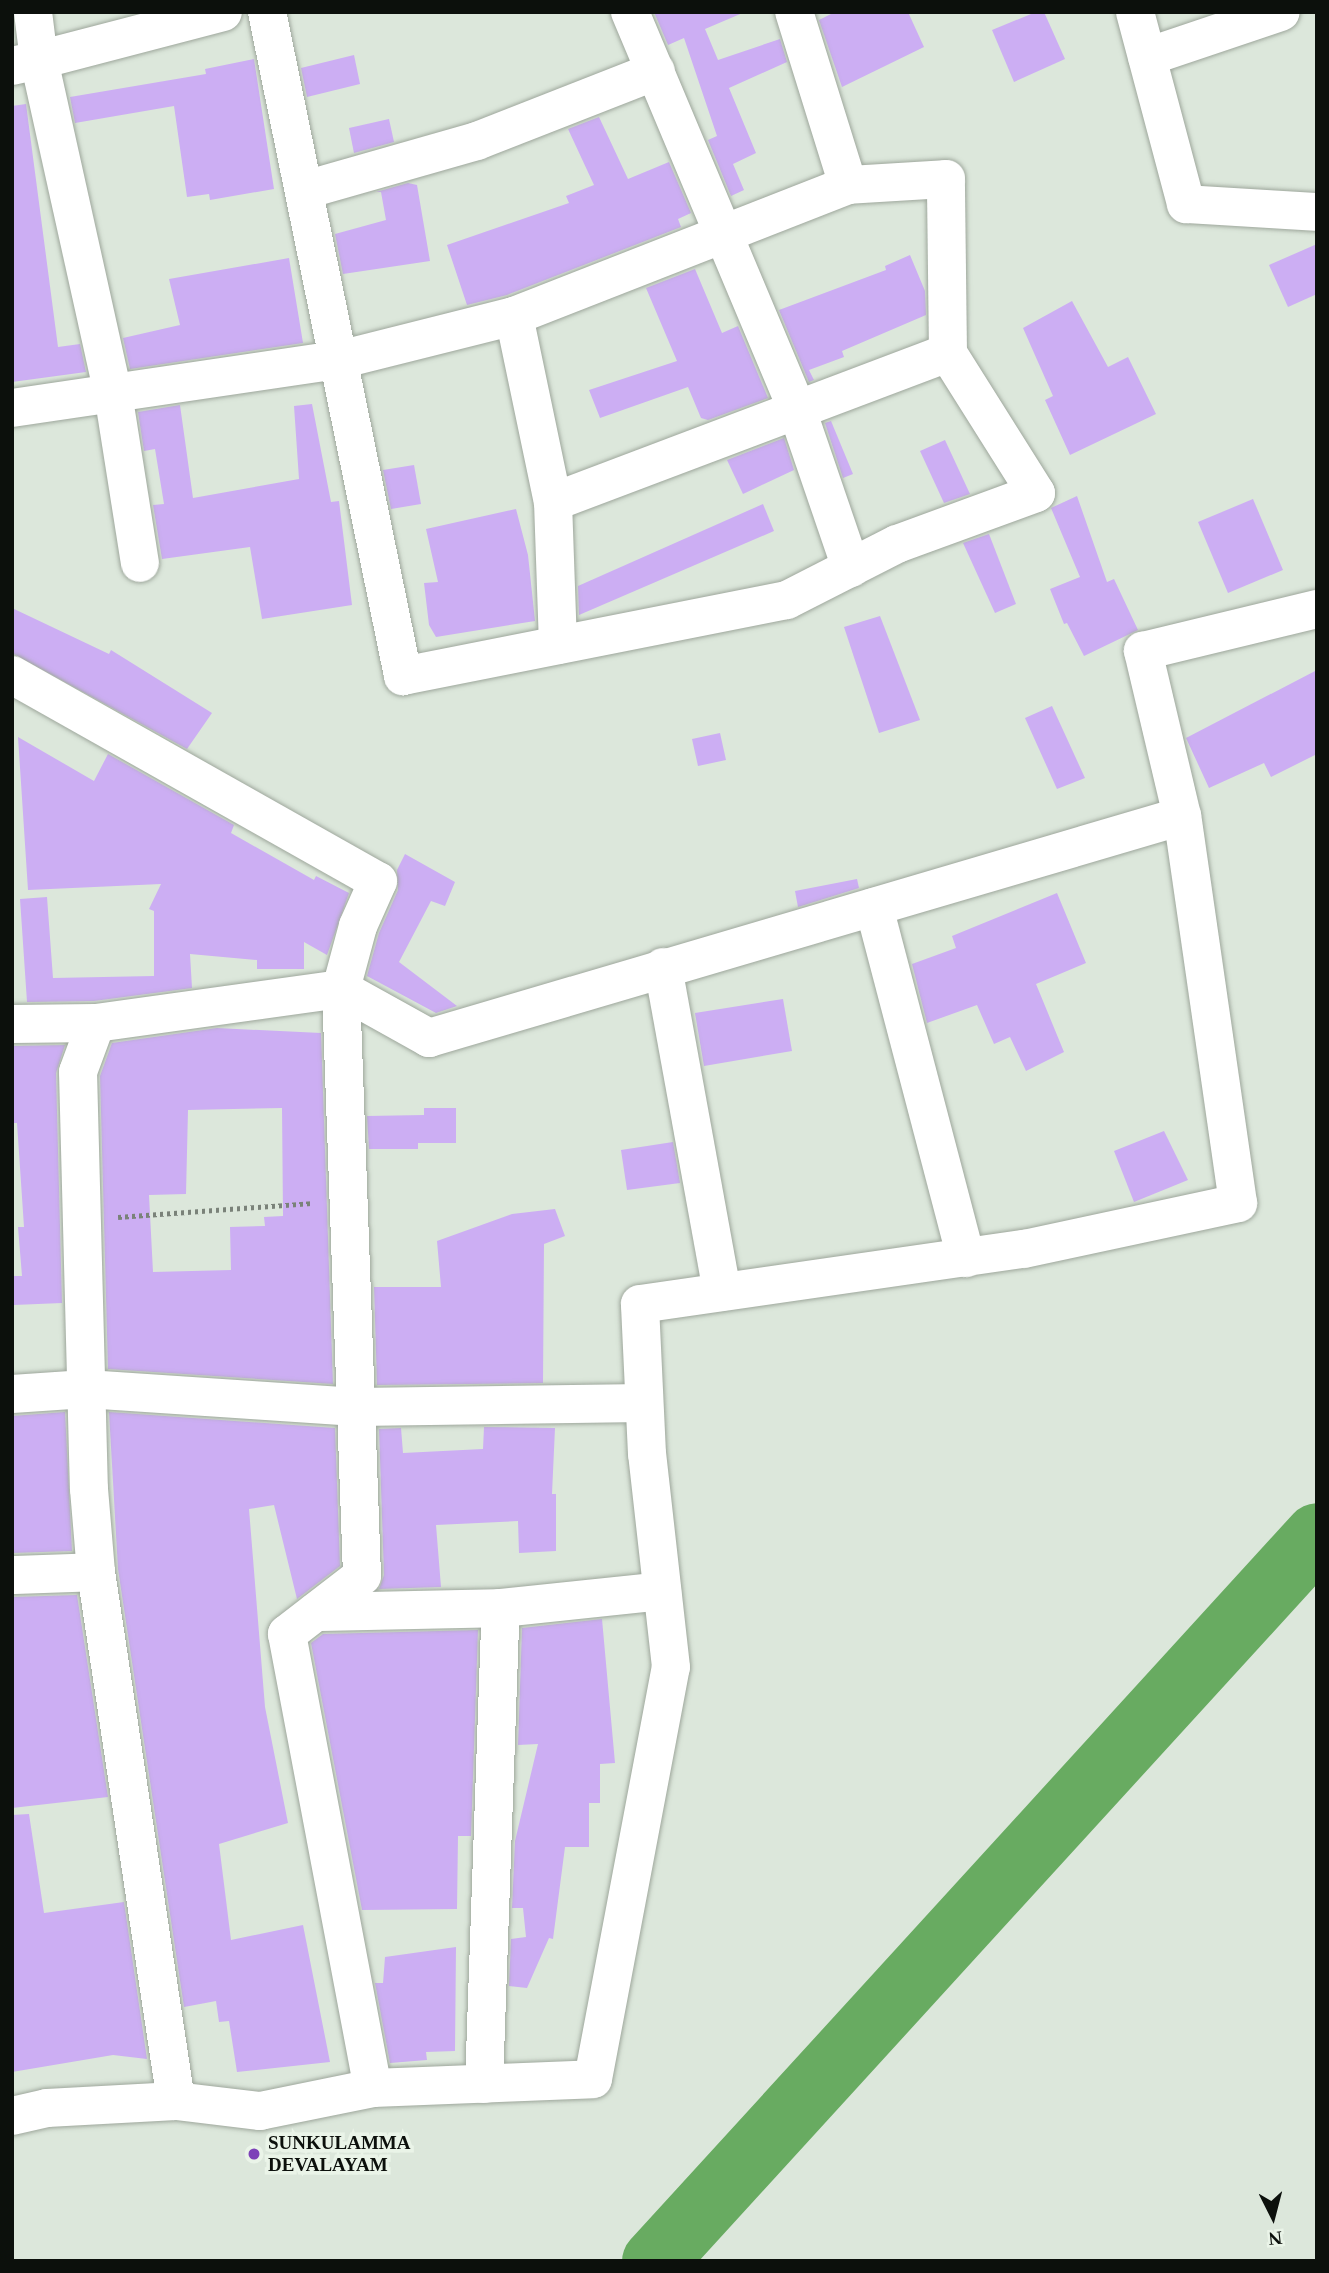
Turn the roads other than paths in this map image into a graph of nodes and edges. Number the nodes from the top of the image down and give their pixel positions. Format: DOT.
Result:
graph roads {
  1 [pos="33,12"];
  2 [pos="223,12"];
  3 [pos="267,12"];
  4 [pos="630,12"];
  5 [pos="794,12"];
  6 [pos="1135,12"];
  7 [pos="1281,12"];
  8 [pos="1147,57"];
  9 [pos="26,63"];
  10 [pos="656,71"];
  11 [pos="848,185"];
  12 [pos="305,190"];
  13 [pos="1317,212"];
  14 [pos="723,234"];
  15 [pos="514,316"];
  16 [pos="948,352"];
  17 [pos="340,360"];
  18 [pos="113,393"];
  19 [pos="12,408"];
  20 [pos="797,410"];
  21 [pos="554,502"];
  22 [pos="140,563"];
  23 [pos="851,568"];
  24 [pos="1317,609"];
  25 [pos="558,645"];
  26 [pos="12,675"];
  27 [pos="1182,816"];
  28 [pos="874,907"];
  29 [pos="663,967"];
  30 [pos="341,989"];
  31 [pos="96,1023"];
  32 [pos="12,1024"];
  33 [pos="966,1258"];
  34 [pos="722,1292"];
  35 [pos="86,1389"];
  36 [pos="12,1394"];
  37 [pos="644,1403"];
  38 [pos="356,1407"];
  39 [pos="96,1572"];
  40 [pos="12,1575"];
  41 [pos="662,1591"];
  42 [pos="501,1608"];
  43 [pos="316,1612"];
  44 [pos="484,2084"];
  45 [pos="373,2088"];
  46 [pos="176,2101"];
  47 [pos="12,2116"];
  1 -- 9 [label="street"];
  2 -- 9 [label="street"];
  3 -- 12 [label="street"];
  4 -- 10 [label="street"];
  5 -- 11 [label="street"];
  6 -- 8 [label="street"];
  7 -- 8 [label="street"];
  8 -- 13 [label="street"];
  9 -- 18 [label="street"];
  10 -- 12 [label="street"];
  10 -- 14 [label="street"];
  11 -- 14 [label="street"];
  11 -- 16 [label="street"];
  12 -- 17 [label="street"];
  14 -- 15 [label="street"];
  14 -- 20 [label="street"];
  15 -- 17 [label="street"];
  15 -- 21 [label="street"];
  16 -- 20 [label="street"];
  16 -- 23 [label="street"];
  17 -- 18 [label="street"];
  17 -- 25 [label="street"];
  18 -- 19 [label="street"];
  18 -- 22 [label="street"];
  20 -- 21 [label="street"];
  20 -- 23 [label="street"];
  21 -- 25 [label="street"];
  23 -- 25 [label="street"];
  24 -- 27 [label="street"];
  26 -- 30 [label="street"];
  27 -- 28 [label="street"];
  27 -- 33 [label="street"];
  28 -- 29 [label="street"];
  28 -- 33 [label="street"];
  29 -- 30 [label="street"];
  29 -- 34 [label="street"];
  30 -- 31 [label="street"];
  30 -- 38 [label="street"];
  31 -- 32 [label="street"];
  31 -- 35 [label="street"];
  33 -- 34 [label="street"];
  34 -- 37 [label="street"];
  35 -- 36 [label="street"];
  35 -- 38 [label="street"];
  35 -- 39 [label="street"];
  37 -- 38 [label="street"];
  37 -- 41 [label="street"];
  38 -- 43 [label="street"];
  39 -- 40 [label="street"];
  39 -- 46 [label="street"];
  41 -- 42 [label="street"];
  41 -- 44 [label="street"];
  42 -- 43 [label="street"];
  42 -- 44 [label="street"];
  43 -- 45 [label="street"];
  44 -- 45 [label="street"];
  45 -- 46 [label="street"];
  46 -- 47 [label="street"];
}
